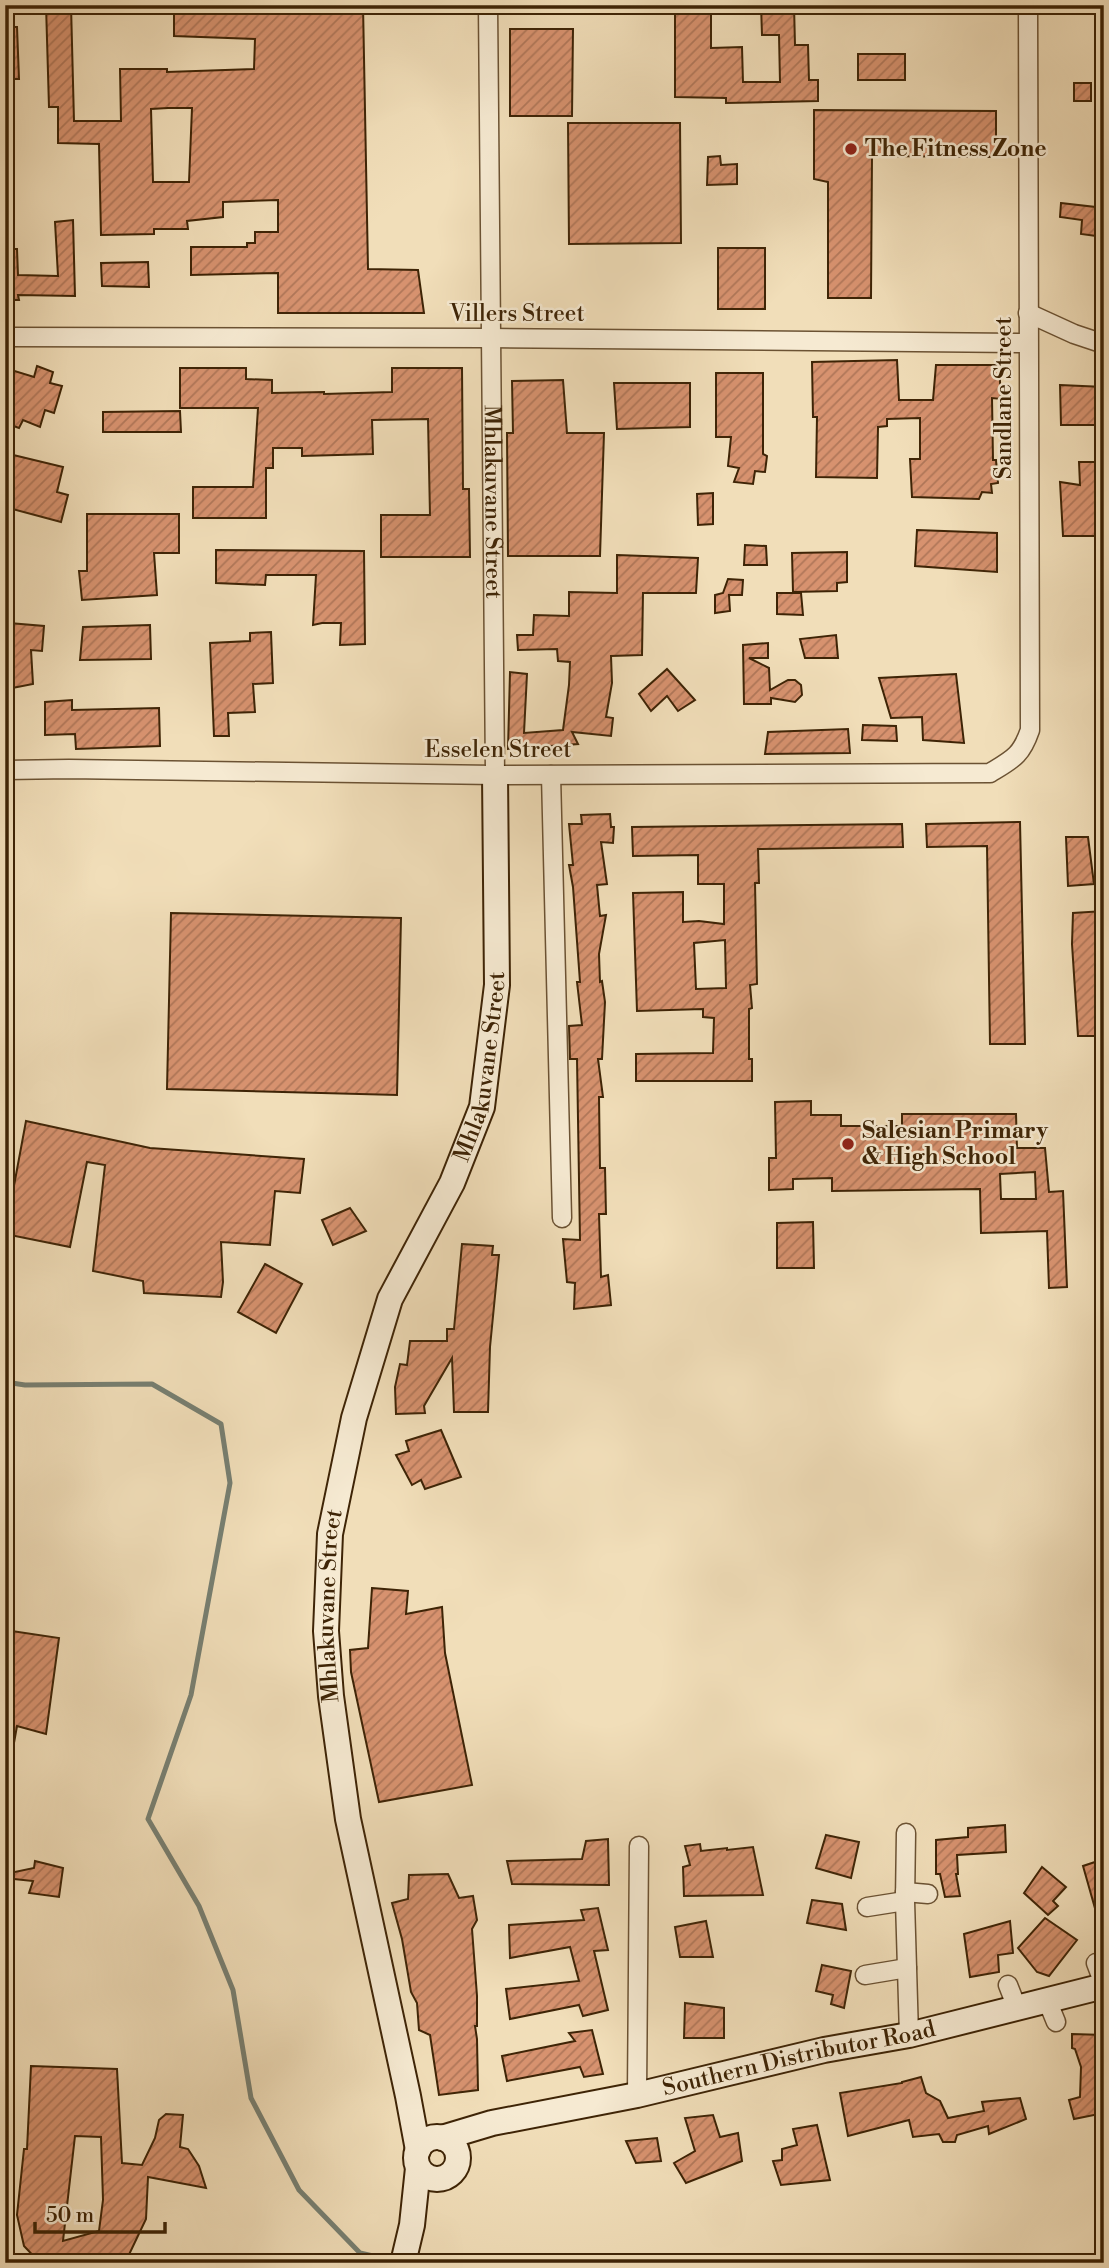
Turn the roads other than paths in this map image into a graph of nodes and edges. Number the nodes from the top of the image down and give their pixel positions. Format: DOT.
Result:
graph roads {
  1 [pos="488,5"];
  2 [pos="1028,5"];
  3 [pos="1028,313"];
  4 [pos="5,337"];
  5 [pos="489,338"];
  6 [pos="1028,343"];
  7 [pos="1104,344"];
  8 [pos="5,770"];
  9 [pos="990,774"];
  10 [pos="495,775"];
  11 [pos="551,775"];
  12 [pos="562,1218"];
  13 [pos="906,1833"];
  14 [pos="639,1846"];
  15 [pos="928,1894"];
  16 [pos="905,1897"];
  17 [pos="866,1907"];
  18 [pos="906,1968"];
  19 [pos="865,1975"];
  20 [pos="1101,1978"];
  21 [pos="909,2035"];
  22 [pos="637,2095"];
  23 [pos="492,2123"];
  24 [pos="428,2148"];
  25 [pos="451,2169"];
  26 [pos="412,2222"];
  27 [pos="403,2263"];
  1 -- 5 [label="street, Mhlakuvane Street"];
  2 -- 3 [label="street, Sandlane Street"];
  3 -- 6 [label="street, Sandlane Street"];
  3 -- 7 [label="street"];
  4 -- 5 [label="street, Villers Street"];
  5 -- 6 [label="street, Villers Street"];
  5 -- 10 [label="street, Mhlakuvane Street"];
  6 -- 9 [label="street, Sandlane Street"];
  8 -- 10 [label="street, Esselen Street"];
  9 -- 11 [label="street, Esselen Street"];
  10 -- 11 [label="street, Esselen Street"];
  10 -- 24 [label="street, Mhlakuvane Street"];
  11 -- 12 [label="street"];
  13 -- 16 [label="street"];
  14 -- 22 [label="street"];
  15 -- 16 [label="street"];
  16 -- 17 [label="street"];
  16 -- 18 [label="street"];
  18 -- 19 [label="street"];
  18 -- 21 [label="street"];
  20 -- 21 [label="street, Southern Distributor Road"];
  21 -- 22 [label="street, Southern Distributor Road"];
  22 -- 23 [label="street, Southern Distributor Road"];
  23 -- 24 [label="street, Southern Distributor Road"];
  23 -- 25 [label="street"];
  24 -- 25 [label="street, Mhlakuvane Street"];
  24 -- 25 [label="street"];
  24 -- 26 [label="street"];
  25 -- 26 [label="street"];
  26 -- 27 [label="street"];
}
